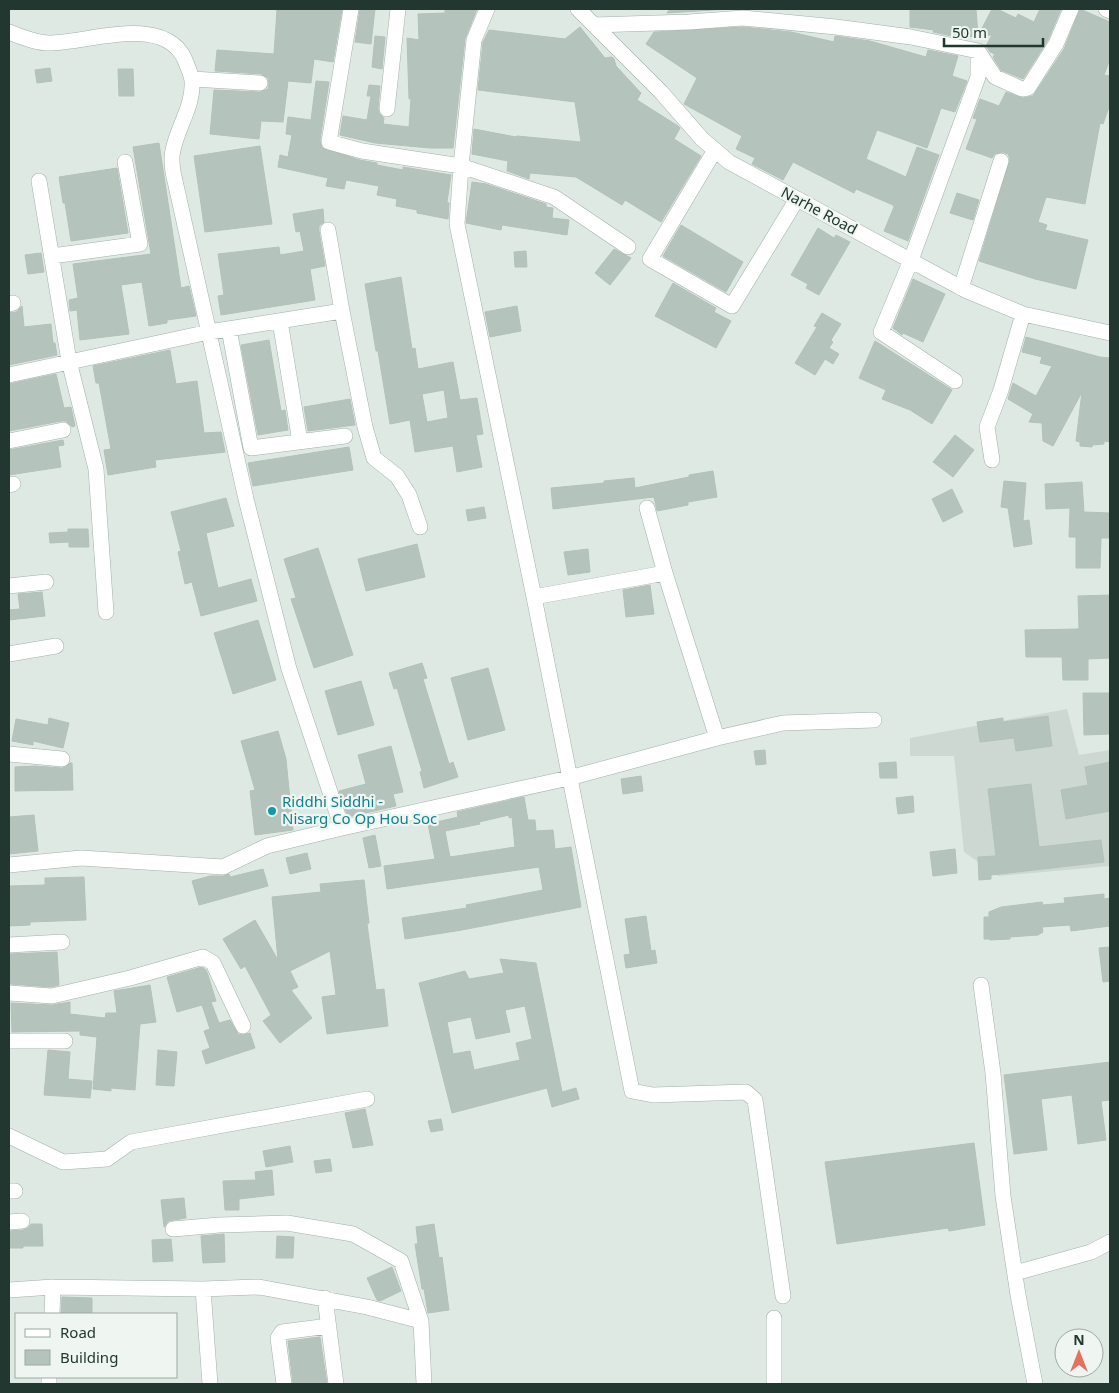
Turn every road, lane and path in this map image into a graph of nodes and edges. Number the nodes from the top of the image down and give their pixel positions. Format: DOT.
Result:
graph roads {
  1 [pos="351,9"];
  2 [pos="398,9"];
  3 [pos="487,9"];
  4 [pos="578,9"];
  5 [pos="1071,9"];
  6 [pos="1106,9"];
  7 [pos="1110,11"];
  8 [pos="742,13"];
  9 [pos="594,25"];
  10 [pos="9,32"];
  11 [pos="978,51"];
  12 [pos="192,79"];
  13 [pos="260,83"];
  14 [pos="387,110"];
  15 [pos="715,150"];
  16 [pos="1002,161"];
  17 [pos="125,162"];
  18 [pos="461,166"];
  19 [pos="39,181"];
  20 [pos="797,198"];
  21 [pos="328,230"];
  22 [pos="628,247"];
  23 [pos="52,256"];
  24 [pos="911,260"];
  25 [pos="961,288"];
  26 [pos="342,311"];
  27 [pos="1023,314"];
  28 [pos="280,321"];
  29 [pos="228,329"];
  30 [pos="209,332"];
  31 [pos="1110,332"];
  32 [pos="69,361"];
  33 [pos="9,375"];
  34 [pos="955,382"];
  35 [pos="63,430"];
  36 [pos="345,436"];
  37 [pos="9,441"];
  38 [pos="300,442"];
  39 [pos="992,460"];
  40 [pos="647,508"];
  41 [pos="420,527"];
  42 [pos="664,573"];
  43 [pos="46,582"];
  44 [pos="9,586"];
  45 [pos="534,597"];
  46 [pos="106,612"];
  47 [pos="56,646"];
  48 [pos="9,654"];
  49 [pos="874,720"];
  50 [pos="717,738"];
  51 [pos="9,754"];
  52 [pos="62,759"];
  53 [pos="569,778"];
  54 [pos="342,828"];
  55 [pos="9,865"];
  56 [pos="62,942"];
  57 [pos="9,945"];
  58 [pos="981,985"];
  59 [pos="9,993"];
  60 [pos="243,1026"];
  61 [pos="9,1041"];
  62 [pos="65,1041"];
  63 [pos="367,1100"];
  64 [pos="9,1136"];
  65 [pos="173,1229"];
  66 [pos="1110,1242"];
  67 [pos="1015,1273"];
  68 [pos="53,1287"];
  69 [pos="9,1290"];
  70 [pos="203,1290"];
  71 [pos="784,1296"];
  72 [pos="325,1298"];
  73 [pos="52,1313"];
  74 [pos="774,1318"];
  75 [pos="420,1321"];
  76 [pos="329,1326"];
  77 [pos="210,1384"];
  78 [pos="284,1384"];
  79 [pos="336,1384"];
  80 [pos="424,1384"];
  81 [pos="774,1384"];
  82 [pos="1035,1384"];
  1 -- 18 [label="street"];
  2 -- 14 [label="street"];
  3 -- 18 [label="street"];
  4 -- 9 [label="street, Narhe Road"];
  5 -- 11 [label="street"];
  6 -- 7 [label="street"];
  8 -- 9 [label="street"];
  8 -- 11 [label="street"];
  9 -- 15 [label="street, Narhe Road"];
  10 -- 12 [label="street"];
  11 -- 24 [label="street"];
  12 -- 13 [label="street"];
  12 -- 30 [label="street"];
  15 -- 20 [label="street, Narhe Road"];
  15 -- 20 [label="street"];
  16 -- 25 [label="street"];
  17 -- 23 [label="street"];
  18 -- 22 [label="street"];
  18 -- 45 [label="street"];
  19 -- 23 [label="street"];
  20 -- 24 [label="street, Narhe Road"];
  21 -- 26 [label="street"];
  23 -- 32 [label="street"];
  24 -- 25 [label="street, Narhe Road"];
  24 -- 34 [label="street"];
  25 -- 27 [label="street, Narhe Road"];
  26 -- 28 [label="street"];
  26 -- 41 [label="street"];
  27 -- 31 [label="street, Narhe Road"];
  27 -- 39 [label="street"];
  28 -- 29 [label="street"];
  28 -- 38 [label="street"];
  29 -- 30 [label="street"];
  29 -- 38 [label="street"];
  30 -- 32 [label="street"];
  30 -- 54 [label="street"];
  32 -- 33 [label="street"];
  32 -- 46 [label="street"];
  35 -- 37 [label="street"];
  36 -- 38 [label="street"];
  40 -- 42 [label="street"];
  42 -- 45 [label="street"];
  42 -- 50 [label="street"];
  43 -- 44 [label="street"];
  45 -- 53 [label="street"];
  47 -- 48 [label="street"];
  49 -- 50 [label="street"];
  50 -- 53 [label="street"];
  51 -- 52 [label="street"];
  53 -- 54 [label="street"];
  53 -- 71 [label="street"];
  54 -- 55 [label="street"];
  56 -- 57 [label="street"];
  58 -- 67 [label="street"];
  59 -- 60 [label="street"];
  61 -- 62 [label="street"];
  63 -- 64 [label="street"];
  65 -- 75 [label="street"];
  66 -- 67 [label="street"];
  67 -- 82 [label="street"];
  68 -- 69 [label="street"];
  68 -- 70 [label="street"];
  68 -- 73 [label="street"];
  70 -- 72 [label="street"];
  70 -- 77 [label="street"];
  72 -- 75 [label="street"];
  72 -- 76 [label="street"];
  74 -- 81 [label="street"];
  75 -- 80 [label="street"];
  76 -- 78 [label="street"];
  76 -- 79 [label="street"];
}
